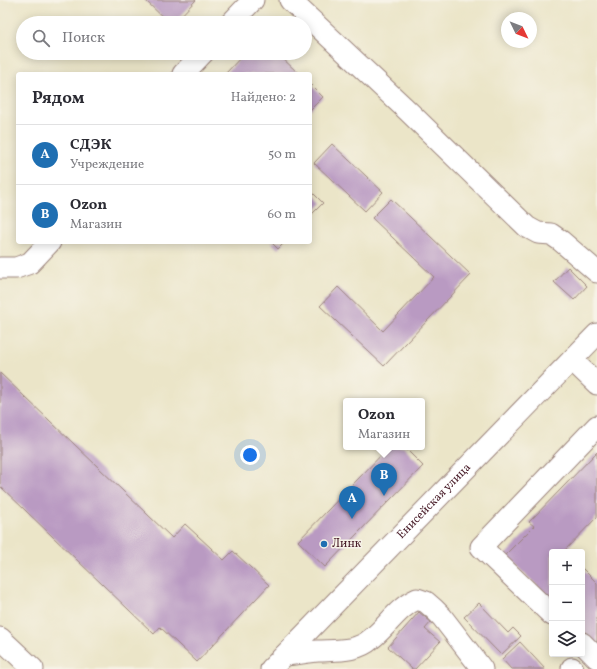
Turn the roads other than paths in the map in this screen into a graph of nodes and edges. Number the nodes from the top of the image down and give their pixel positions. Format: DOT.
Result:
graph roads {
  1 [pos="252,0"];
  2 [pos="290,0"];
  3 [pos="237,16"];
  4 [pos="307,16"];
  5 [pos="312,21"];
  6 [pos="196,60"];
  7 [pos="185,72"];
  8 [pos="48,244"];
  9 [pos="0,268"];
  10 [pos="597,272"];
  11 [pos="596,336"];
  12 [pos="572,360"];
  13 [pos="597,384"];
  14 [pos="597,426"];
  15 [pos="549,612"];
  16 [pos="0,638"];
  17 [pos="585,646"];
  18 [pos="597,658"];
  19 [pos="278,662"];
  20 [pos="33,669"];
  21 [pos="482,669"];
  1 -- 3 [label="street"];
  2 -- 4 [label="street"];
  5 -- 10 [label="street"];
  6 -- 7 [label="street"];
  8 -- 9 [label="street"];
  11 -- 12 [label="street, Енисейская улица"];
  12 -- 13 [label="street"];
  12 -- 19 [label="street, Енисейская улица"];
  14 -- 15 [label="street"];
  16 -- 20 [label="street"];
  17 -- 18 [label="street"];
  19 -- 21 [label="street"];
}
